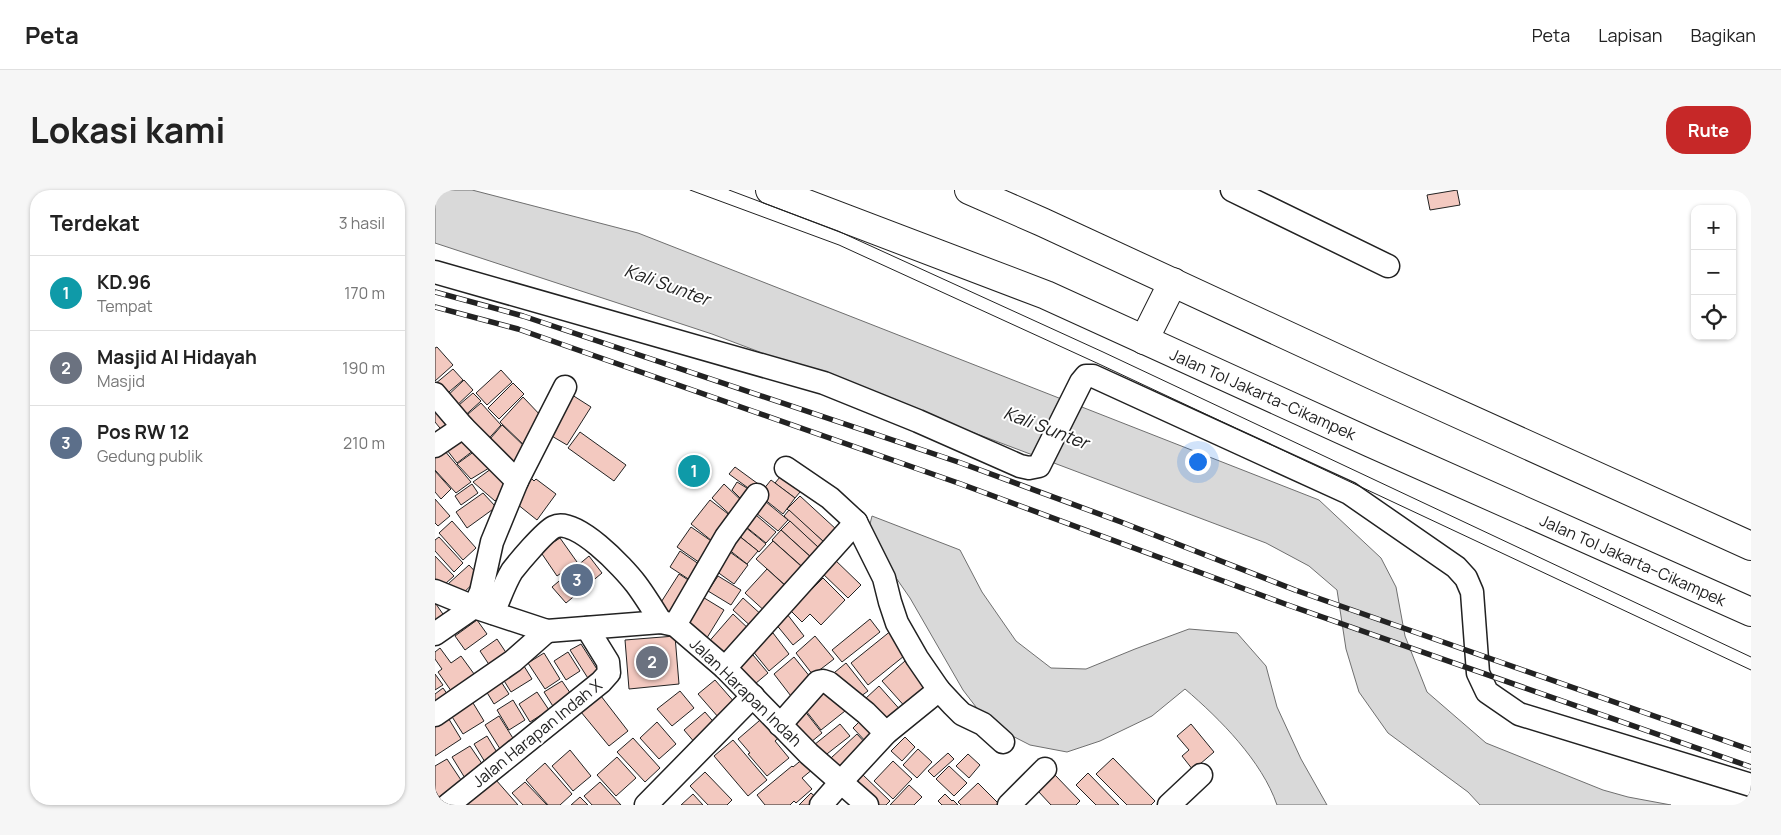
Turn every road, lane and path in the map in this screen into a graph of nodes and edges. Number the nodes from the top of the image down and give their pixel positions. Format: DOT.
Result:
graph roads {
  1 [pos="770,190"];
  2 [pos="969,190"];
  3 [pos="1232,190"];
  4 [pos="1388,266"];
  5 [pos="435,272"];
  6 [pos="1173,282"];
  7 [pos="1144,340"];
  8 [pos="565,387"];
  9 [pos="435,394"];
  10 [pos="463,427"];
  11 [pos="435,446"];
  12 [pos="786,468"];
  13 [pos="517,481"];
  14 [pos="757,495"];
  15 [pos="856,522"];
  16 [pos="1751,546"];
  17 [pos="435,591"];
  18 [pos="483,604"];
  19 [pos="1751,612"];
  20 [pos="668,624"];
  21 [pos="587,628"];
  22 [pos="547,631"];
  23 [pos="435,634"];
  24 [pos="725,668"];
  25 [pos="939,690"];
  26 [pos="753,696"];
  27 [pos="435,716"];
  28 [pos="780,725"];
  29 [pos="886,733"];
  30 [pos="1003,742"];
  31 [pos="1045,769"];
  32 [pos="1201,775"];
  33 [pos="842,782"];
  34 [pos="1751,785"];
  35 [pos="448,805"];
  36 [pos="646,805"];
  37 [pos="821,805"];
  38 [pos="867,805"];
  39 [pos="1009,805"];
  40 [pos="1169,805"];
  1 -- 7 [label="highway, Jalan Tol Jakarta–Cikampek"];
  2 -- 6 [label="highway"];
  3 -- 4 [label="street"];
  5 -- 34 [label="street"];
  6 -- 7 [label="highway"];
  6 -- 16 [label="highway"];
  7 -- 19 [label="highway, Jalan Tol Jakarta–Cikampek"];
  8 -- 13 [label="street"];
  9 -- 10 [label="street"];
  10 -- 11 [label="street"];
  10 -- 13 [label="street"];
  12 -- 15 [label="street"];
  13 -- 18 [label="street"];
  14 -- 20 [label="street"];
  15 -- 24 [label="street"];
  15 -- 25 [label="street"];
  17 -- 18 [label="street"];
  18 -- 20 [label="street, Jalan Harapan Indah"];
  18 -- 22 [label="street"];
  18 -- 23 [label="street"];
  20 -- 21 [label="street"];
  20 -- 24 [label="street, Jalan Harapan Indah"];
  21 -- 22 [label="street"];
  21 -- 35 [label="street, Jalan Harapan Indah X"];
  22 -- 27 [label="street"];
  24 -- 26 [label="street, Jalan Harapan Indah"];
  25 -- 29 [label="street"];
  25 -- 30 [label="street"];
  26 -- 28 [label="street, Jalan Harapan Indah"];
  26 -- 36 [label="street"];
  28 -- 29 [label="street"];
  28 -- 33 [label="street, Jalan Harapan Indah"];
  29 -- 33 [label="street"];
  31 -- 39 [label="street"];
  32 -- 40 [label="street"];
  33 -- 37 [label="street"];
  33 -- 38 [label="street, Jalan Harapan Indah"];
}
